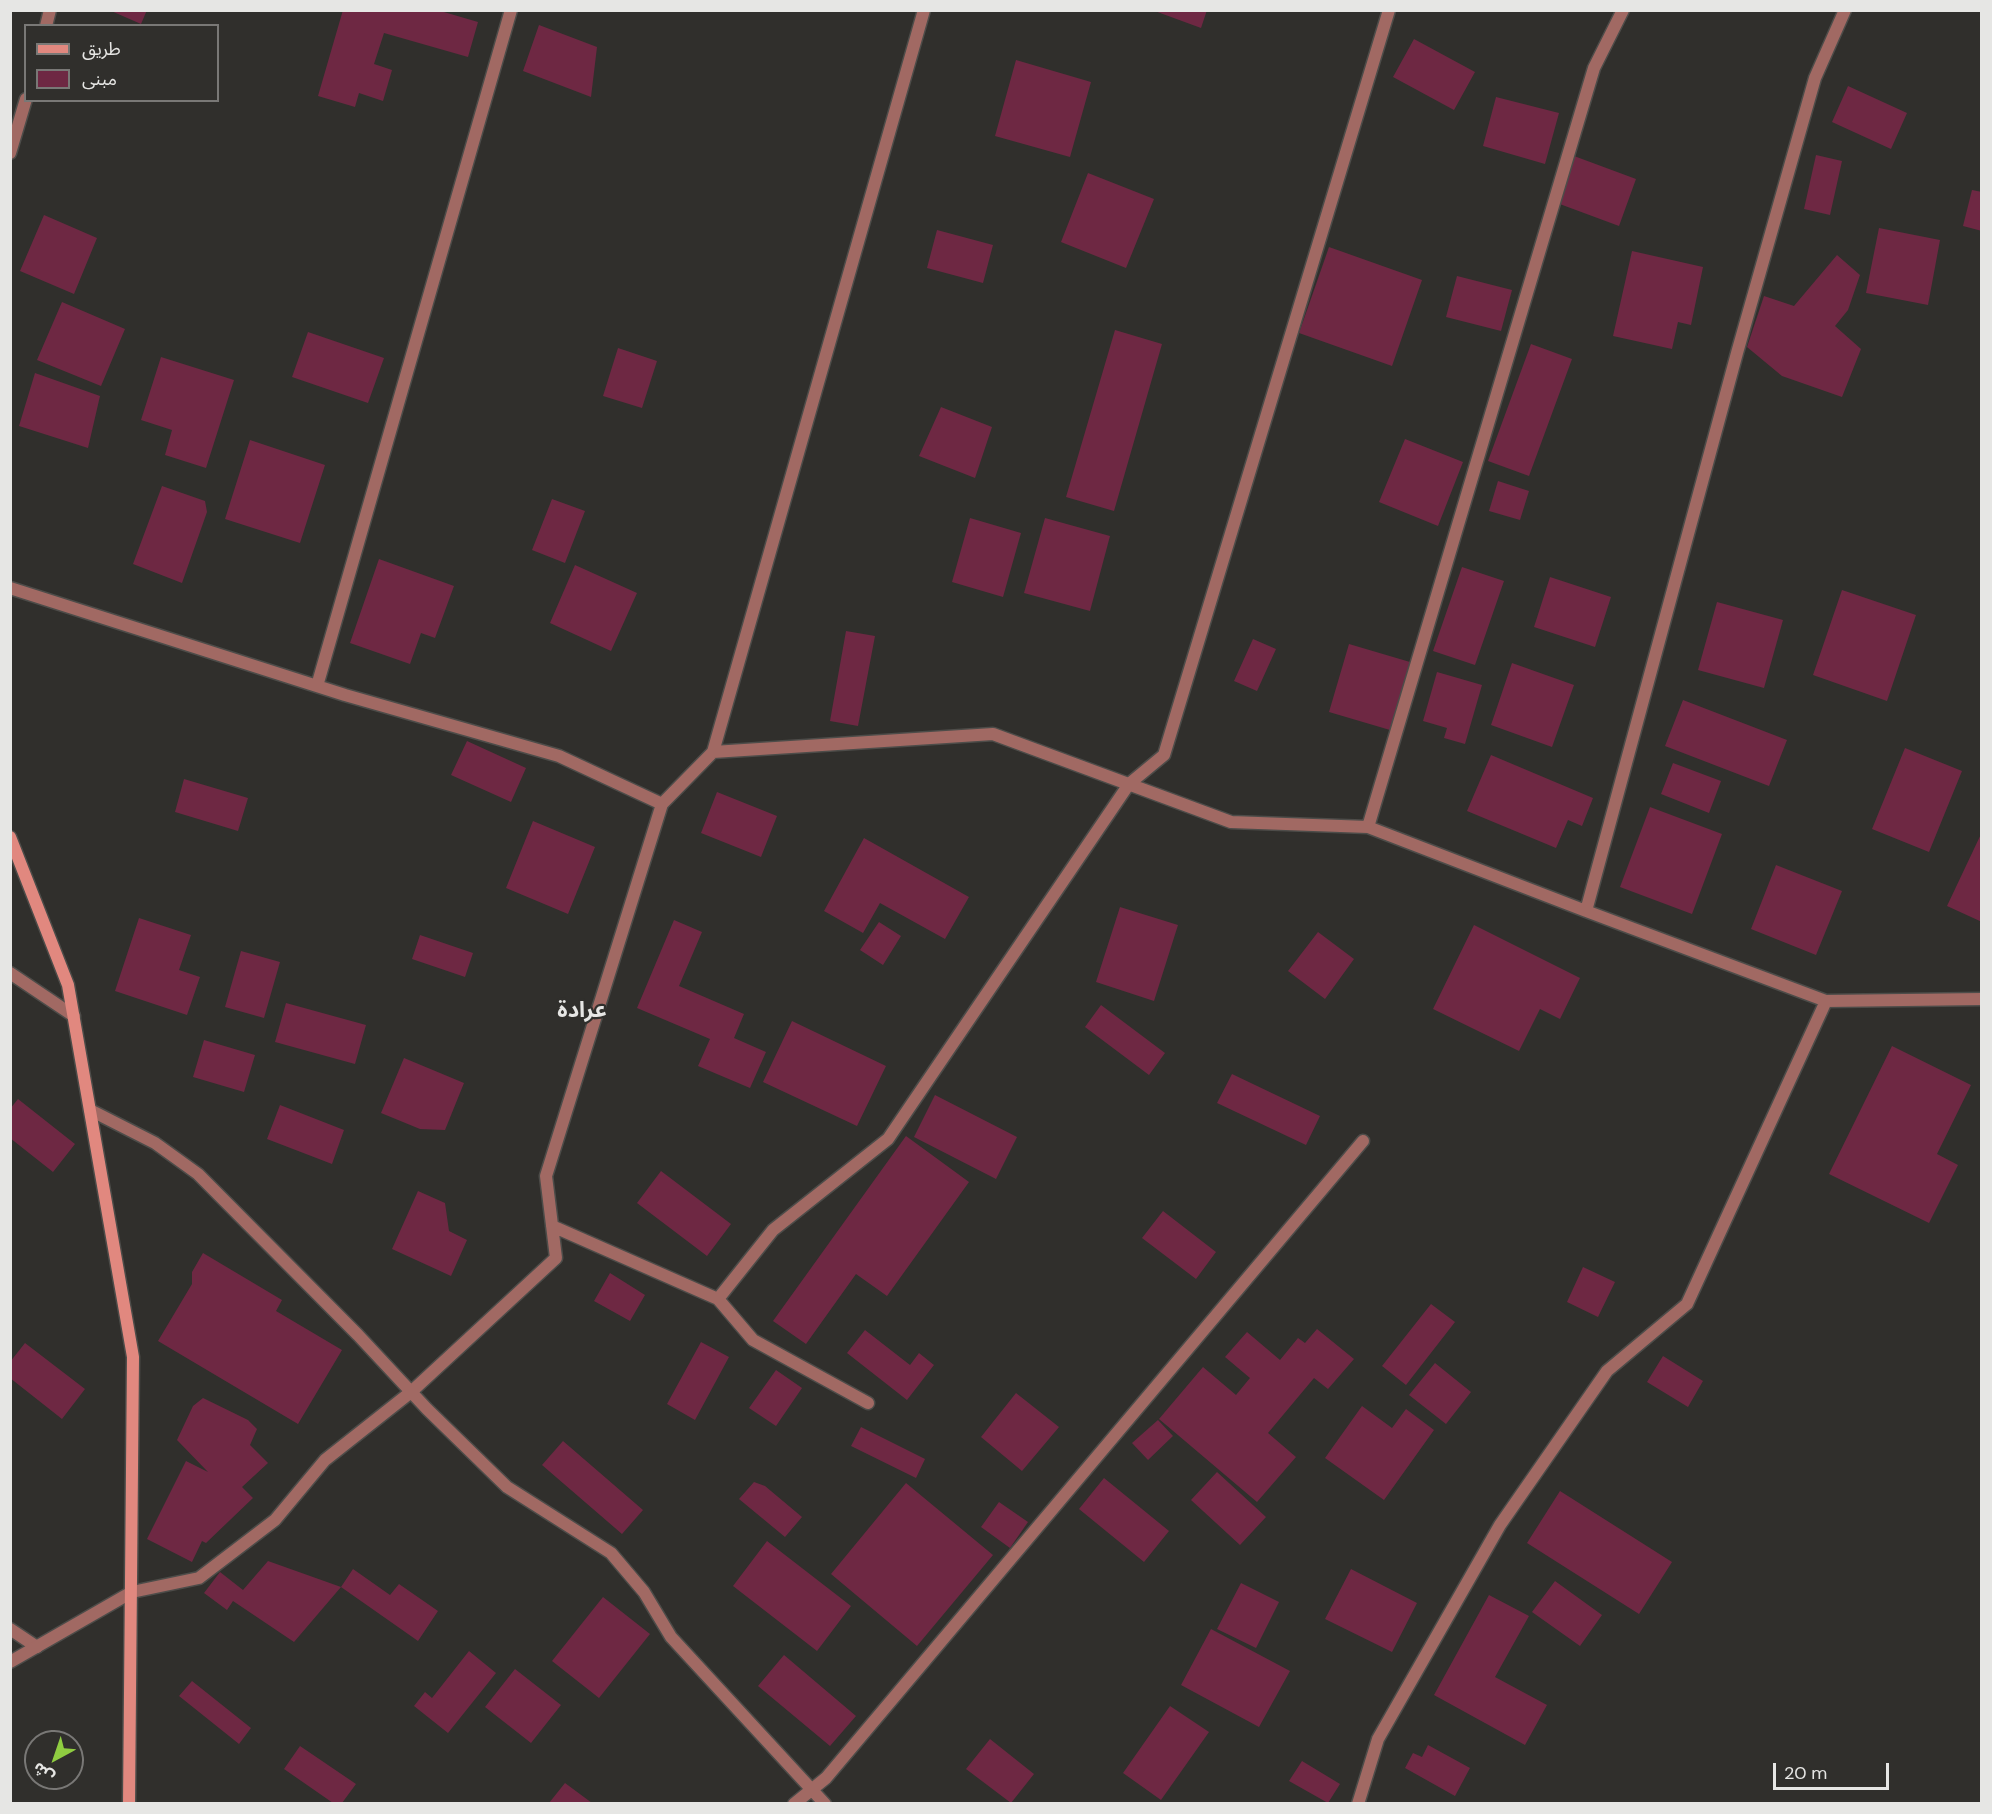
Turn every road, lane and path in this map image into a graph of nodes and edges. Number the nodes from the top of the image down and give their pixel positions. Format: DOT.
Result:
graph roads {
  1 [pos="511,10"];
  2 [pos="924,10"];
  3 [pos="1389,10"];
  4 [pos="1623,10"];
  5 [pos="1845,10"];
  6 [pos="25,102"];
  7 [pos="10,153"];
  8 [pos="10,588"];
  9 [pos="317,686"];
  10 [pos="713,752"];
  11 [pos="1129,784"];
  12 [pos="662,804"];
  13 [pos="1368,827"];
  14 [pos="10,837"];
  15 [pos="1586,911"];
  16 [pos="10,973"];
  17 [pos="1982,999"];
  18 [pos="1826,1001"];
  19 [pos="74,1016"];
  20 [pos="90,1110"];
  21 [pos="1363,1141"];
  22 [pos="552,1226"];
  23 [pos="718,1299"];
  24 [pos="411,1392"];
  25 [pos="868,1403"];
  26 [pos="132,1592"];
  27 [pos="10,1629"];
  28 [pos="37,1647"];
  29 [pos="10,1662"];
  30 [pos="810,1789"];
  31 [pos="129,1803"];
  32 [pos="794,1803"];
  33 [pos="825,1803"];
  34 [pos="1358,1803"];
  1 -- 9 [label="street"];
  2 -- 10 [label="street"];
  3 -- 11 [label="street"];
  4 -- 13 [label="street"];
  5 -- 15 [label="street"];
  6 -- 7 [label="street"];
  8 -- 9 [label="street"];
  9 -- 12 [label="street"];
  10 -- 11 [label="street"];
  10 -- 12 [label="street"];
  11 -- 13 [label="street"];
  11 -- 23 [label="street"];
  12 -- 22 [label="street"];
  13 -- 15 [label="street"];
  14 -- 19 [label="street"];
  15 -- 18 [label="street"];
  16 -- 19 [label="street"];
  17 -- 18 [label="street"];
  18 -- 34 [label="street"];
  19 -- 20 [label="street"];
  20 -- 24 [label="street"];
  20 -- 26 [label="street"];
  21 -- 30 [label="street"];
  22 -- 23 [label="street"];
  22 -- 24 [label="street"];
  23 -- 25 [label="street"];
  24 -- 26 [label="street"];
  24 -- 30 [label="street"];
  26 -- 28 [label="street"];
  26 -- 31 [label="street"];
  27 -- 28 [label="street"];
  28 -- 29 [label="street"];
  30 -- 32 [label="street"];
  30 -- 33 [label="street"];
}
